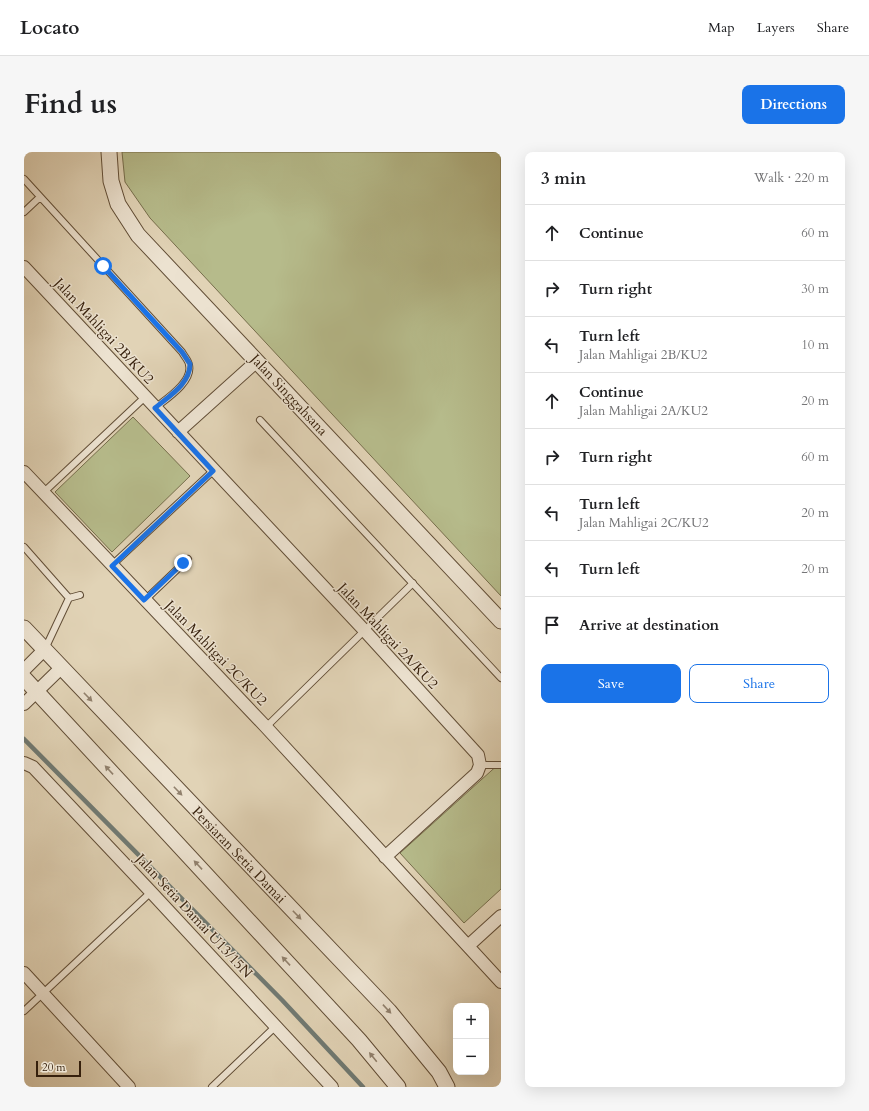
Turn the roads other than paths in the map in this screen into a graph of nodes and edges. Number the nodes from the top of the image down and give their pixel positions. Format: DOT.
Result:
graph roads {
  1 [pos="109,152"];
  2 [pos="24,179"];
  3 [pos="40,197"];
  4 [pos="24,212"];
  5 [pos="24,267"];
  6 [pos="257,361"];
  7 [pos="145,397"];
  8 [pos="155,408"];
  9 [pos="260,420"];
  10 [pos="178,432"];
  11 [pos="213,471"];
  12 [pos="24,472"];
  13 [pos="44,492"];
  14 [pos="24,547"];
  15 [pos="188,559"];
  16 [pos="112,566"];
  17 [pos="413,583"];
  18 [pos="80,595"];
  19 [pos="69,598"];
  20 [pos="144,600"];
  21 [pos="501,621"];
  22 [pos="24,628"];
  23 [pos="364,630"];
  24 [pos="44,650"];
  25 [pos="61,668"];
  26 [pos="24,670"];
  27 [pos="24,678"];
  28 [pos="501,678"];
  29 [pos="37,692"];
  30 [pos="24,704"];
  31 [pos="266,727"];
  32 [pos="28,765"];
  33 [pos="480,765"];
  34 [pos="501,765"];
  35 [pos="385,857"];
  36 [pos="151,892"];
  37 [pos="501,916"];
  38 [pos="468,946"];
  39 [pos="24,973"];
  40 [pos="501,982"];
  41 [pos="43,993"];
  42 [pos="24,1011"];
  43 [pos="276,1026"];
  44 [pos="129,1087"];
  45 [pos="212,1087"];
  46 [pos="332,1087"];
  47 [pos="398,1087"];
  48 [pos="447,1087"];
  1 -- 6 [label="street, Jalan Singgahsana"];
  2 -- 3 [label="lane"];
  3 -- 4 [label="lane"];
  3 -- 8 [label="lane"];
  5 -- 7 [label="street, Jalan Mahligai 2B/KU2"];
  6 -- 10 [label="street"];
  6 -- 21 [label="street, Jalan Singgahsana"];
  7 -- 8 [label="street, Jalan Mahligai 2B/KU2"];
  7 -- 13 [label="lane"];
  8 -- 10 [label="street, Jalan Mahligai 2B/KU2"];
  9 -- 17 [label="lane"];
  10 -- 11 [label="street, Jalan Mahligai 2A/KU2"];
  11 -- 16 [label="lane"];
  11 -- 23 [label="street, Jalan Mahligai 2A/KU2"];
  12 -- 13 [label="street, Jalan Mahligai 2C/KU2"];
  13 -- 16 [label="street, Jalan Mahligai 2C/KU2"];
  14 -- 19 [label="lane"];
  15 -- 20 [label="lane"];
  16 -- 20 [label="street, Jalan Mahligai 2C/KU2"];
  17 -- 23 [label="lane"];
  17 -- 28 [label="lane"];
  18 -- 19 [label="lane"];
  19 -- 24 [label="lane"];
  20 -- 31 [label="street, Jalan Mahligai 2C/KU2"];
  22 -- 24 [label="street, Persiaran Setia Damai"];
  23 -- 31 [label="lane"];
  23 -- 33 [label="street, Jalan Mahligai 2A/KU2"];
  24 -- 25 [label="street, Persiaran Setia Damai"];
  24 -- 26 [label="street"];
  25 -- 29 [label="street"];
  25 -- 48 [label="street, Persiaran Setia Damai, one-way"];
  27 -- 29 [label="street"];
  29 -- 30 [label="street"];
  47 -- 29 [label="street, one-way"];
  31 -- 35 [label="street, Jalan Mahligai 2C/KU2"];
  32 -- 36 [label="street, Jalan Setia Damai U13/15N"];
  33 -- 34 [label="lane"];
  33 -- 35 [label="street"];
  35 -- 38 [label="street, Jalan Mahligai 2C/KU2"];
  36 -- 41 [label="lane"];
  36 -- 43 [label="street, Jalan Setia Damai U13/15N"];
  37 -- 38 [label="street"];
  38 -- 40 [label="street, Jalan Mahligai 2C/KU2"];
  39 -- 41 [label="street"];
  41 -- 42 [label="lane"];
  41 -- 44 [label="street"];
  43 -- 45 [label="lane"];
  43 -- 46 [label="street, Jalan Setia Damai U13/15N"];
}
